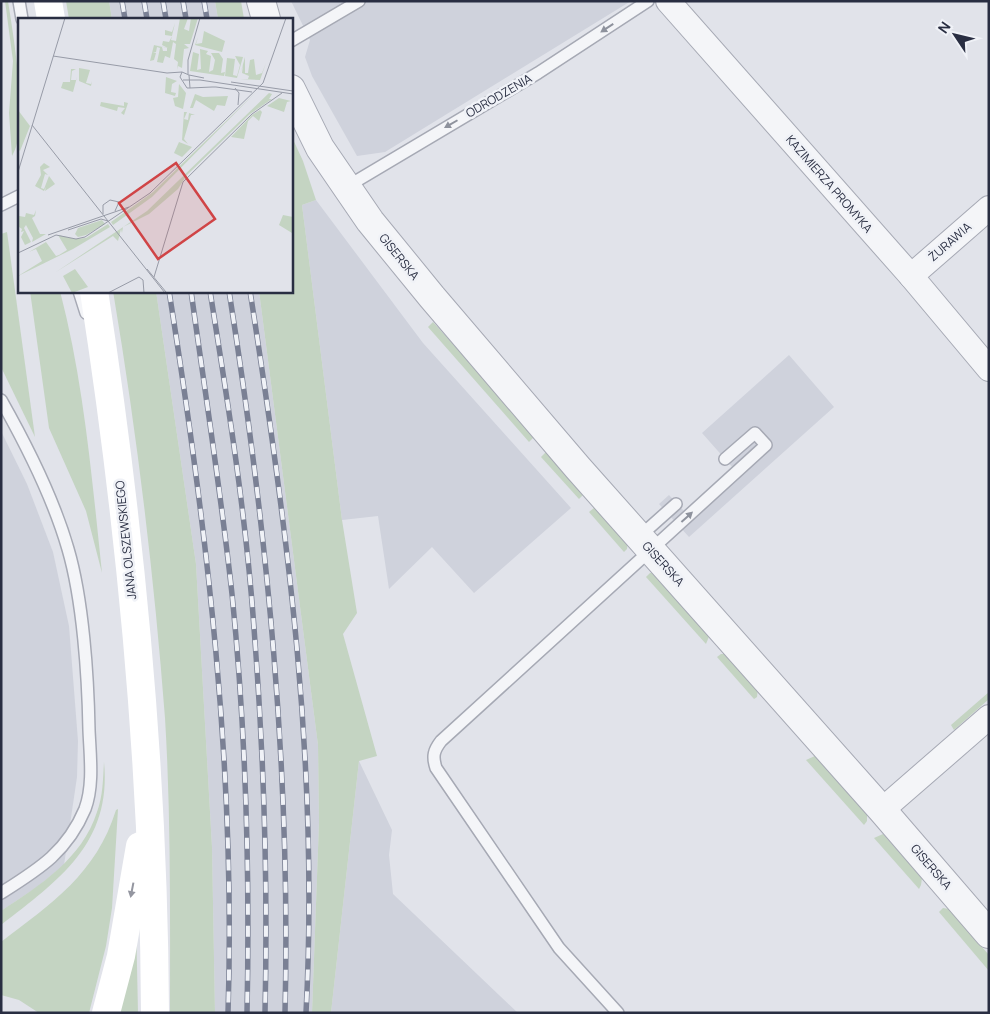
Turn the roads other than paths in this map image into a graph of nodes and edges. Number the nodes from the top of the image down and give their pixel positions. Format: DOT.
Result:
graph roads {
  1 [pos="19,1"];
  2 [pos="48,1"];
  3 [pos="261,1"];
  4 [pos="648,1"];
  5 [pos="668,1"];
  6 [pos="356,2"];
  7 [pos="22,18"];
  8 [pos="51,18"];
  9 [pos="266,18"];
  10 [pos="292,40"];
  11 [pos="292,91"];
  12 [pos="348,186"];
  13 [pos="18,197"];
  14 [pos="1,206"];
  15 [pos="989,208"];
  16 [pos="911,276"];
  17 [pos="79,292"];
  18 [pos="94,292"];
  19 [pos="989,369"];
  20 [pos="108,379"];
  21 [pos="1,400"];
  22 [pos="725,459"];
  23 [pos="676,504"];
  24 [pos="645,544"];
  25 [pos="989,718"];
  26 [pos="148,790"];
  27 [pos="882,810"];
  28 [pos="1,893"];
  29 [pos="989,934"];
  30 [pos="106,1013"];
  31 [pos="155,1013"];
  32 [pos="618,1013"];
  1 -- 7 [label="lane"];
  2 -- 8 [label="main road"];
  3 -- 9 [label="street"];
  4 -- 12 [label="lane, ODRODZENIA, one-way"];
  5 -- 16 [label="street, KAZIMIERZA PROMYKA"];
  6 -- 10 [label="lane"];
  11 -- 12 [label="street, GISERSKA"];
  12 -- 24 [label="street, GISERSKA"];
  13 -- 14 [label="lane"];
  15 -- 16 [label="street, ŻURAWIA"];
  16 -- 19 [label="street, KAZIMIERZA PROMYKA"];
  17 -- 20 [label="lane"];
  18 -- 20 [label="main road, JANA OLSZEWSKIEGO"];
  20 -- 26 [label="main road, JANA OLSZEWSKIEGO"];
  21 -- 28 [label="lane"];
  24 -- 22 [label="lane, one-way"];
  23 -- 24 [label="lane"];
  24 -- 27 [label="street, GISERSKA"];
  24 -- 32 [label="lane"];
  25 -- 27 [label="street"];
  26 -- 30 [label="main road, JANA OLSZEWSKIEGO, one-way"];
  26 -- 31 [label="main road, JANA OLSZEWSKIEGO"];
  27 -- 29 [label="street, GISERSKA"];
}
